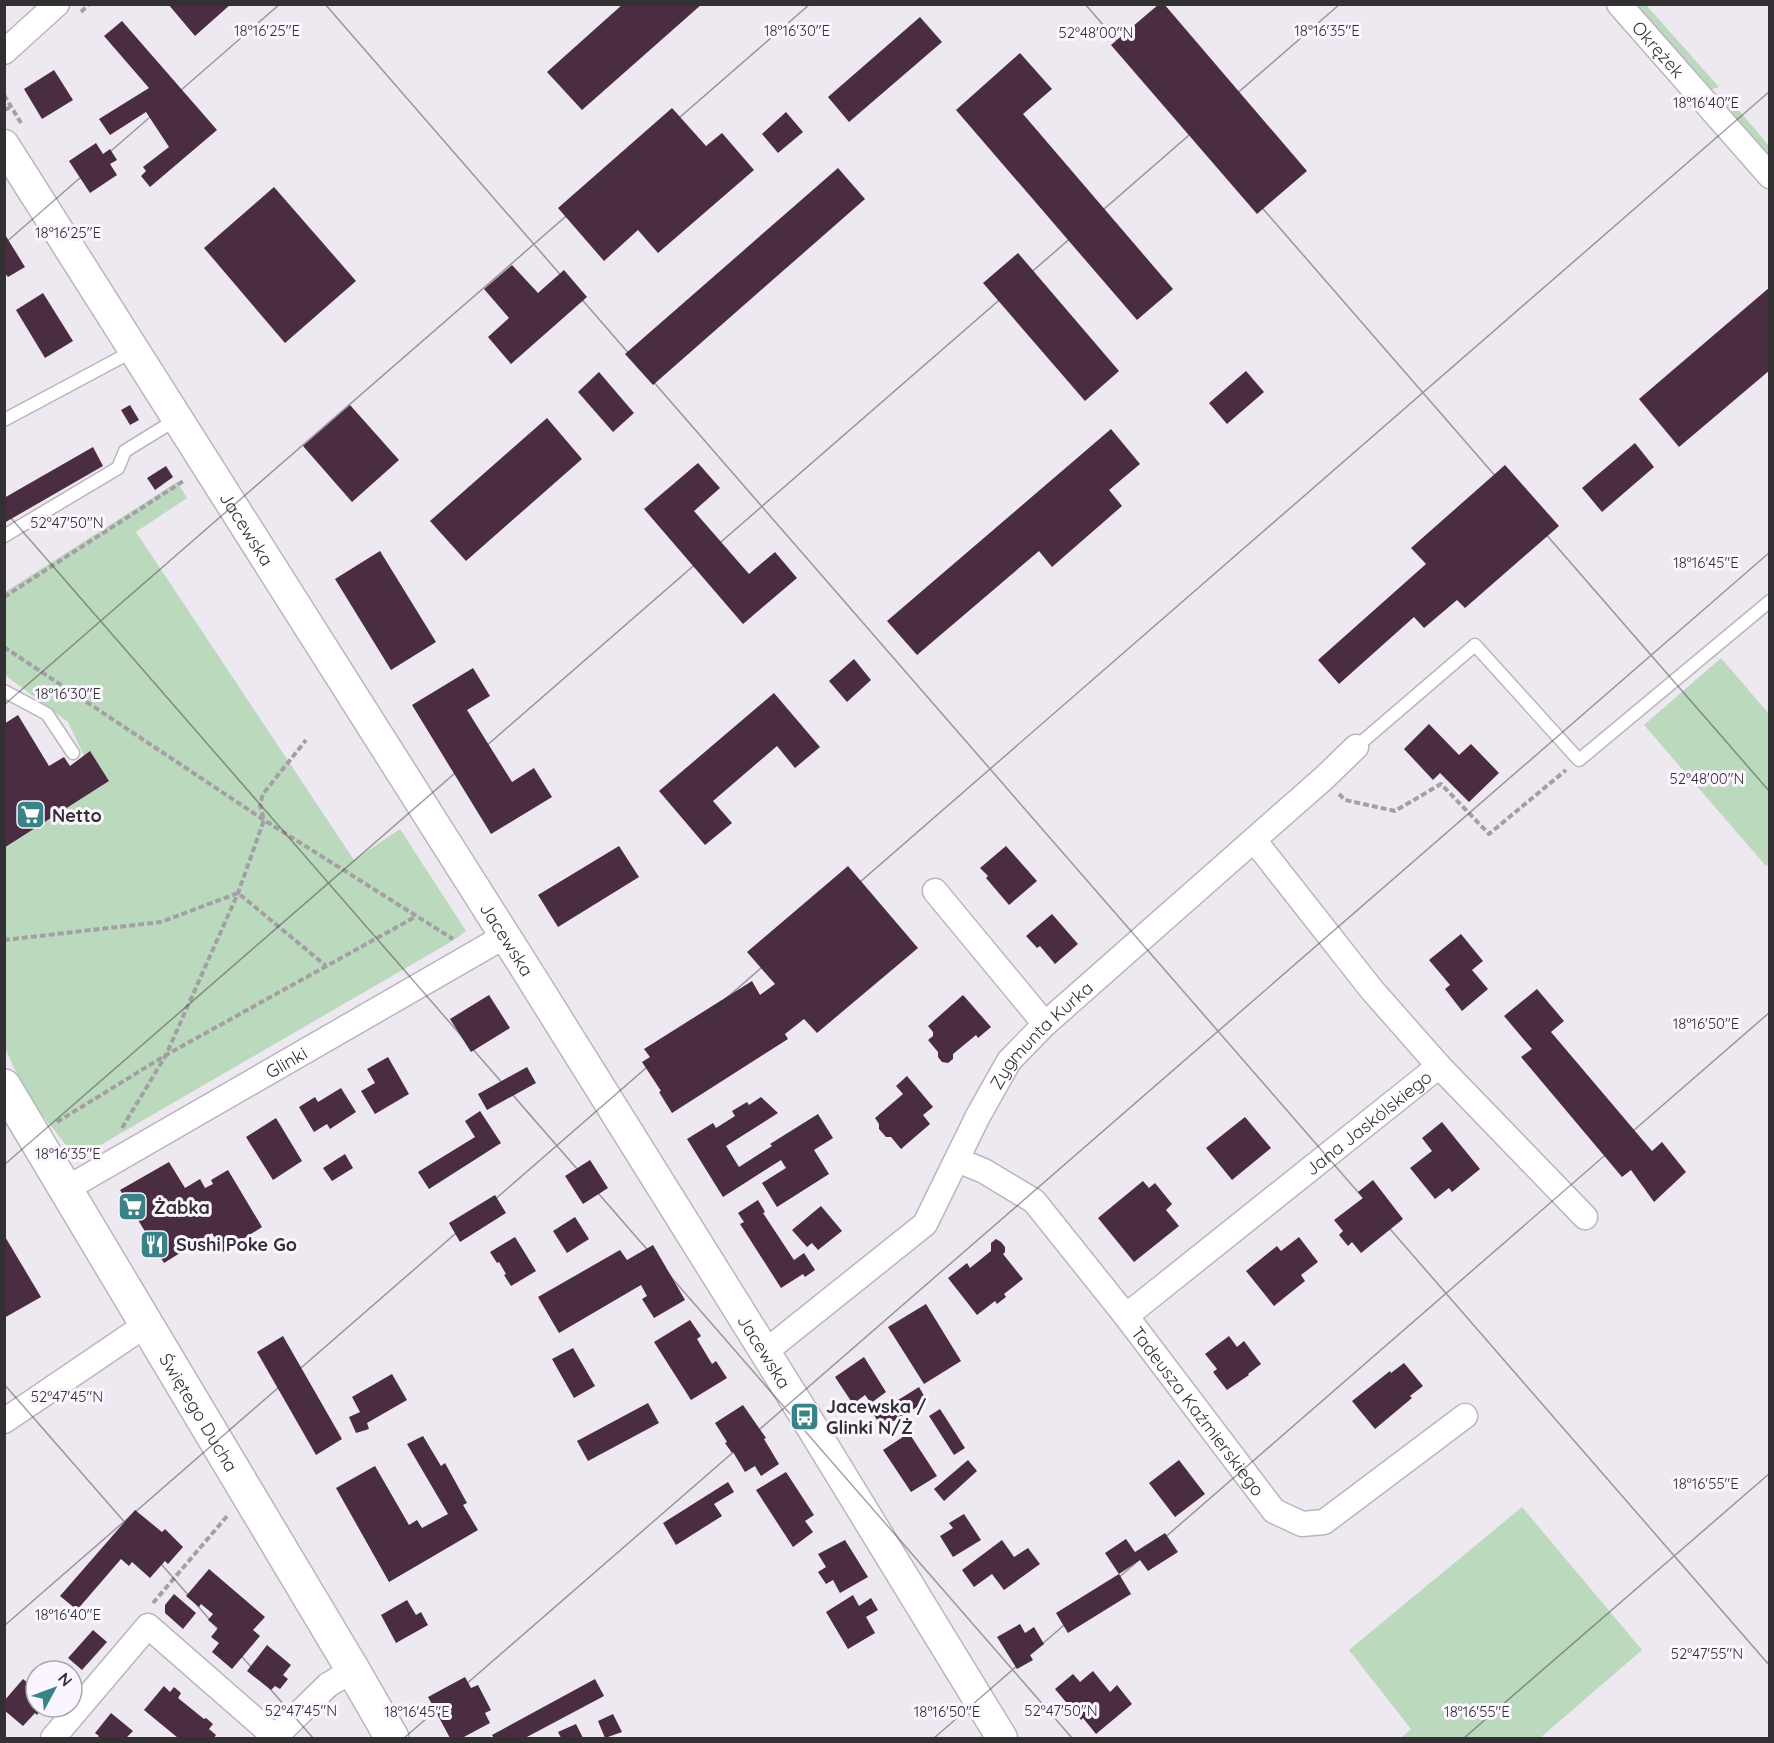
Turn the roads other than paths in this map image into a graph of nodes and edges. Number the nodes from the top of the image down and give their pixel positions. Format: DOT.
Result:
graph roads {
  1 [pos="57,4"];
  2 [pos="1619,4"];
  3 [pos="4,52"];
  4 [pos="4,145"];
  5 [pos="1770,176"];
  6 [pos="134,350"];
  7 [pos="177,418"];
  8 [pos="4,420"];
  9 [pos="4,536"];
  10 [pos="1770,601"];
  11 [pos="4,691"];
  12 [pos="1356,747"];
  13 [pos="73,753"];
  14 [pos="1254,840"];
  15 [pos="935,891"];
  16 [pos="505,936"];
  17 [pos="1045,1024"];
  18 [pos="1439,1066"];
  19 [pos="4,1086"];
  20 [pos="957,1160"];
  21 [pos="66,1189"];
  22 [pos="1585,1217"];
  23 [pos="1126,1316"];
  24 [pos="147,1324"];
  25 [pos="765,1352"];
  26 [pos="1465,1416"];
  27 [pos="4,1421"];
  28 [pos="353,1670"];
  29 [pos="53,1738"];
  30 [pos="275,1738"];
  31 [pos="392,1738"];
  32 [pos="1002,1738"];
  1 -- 3 [label="street"];
  2 -- 5 [label="street, Okrężek"];
  4 -- 6 [label="street, Jacewska"];
  6 -- 7 [label="street, Jacewska"];
  6 -- 8 [label="lane"];
  7 -- 9 [label="lane"];
  7 -- 16 [label="street, Jacewska"];
  10 -- 12 [label="lane"];
  11 -- 13 [label="lane"];
  12 -- 14 [label="street, Zygmunta Kurka"];
  14 -- 17 [label="street, Zygmunta Kurka"];
  14 -- 18 [label="street, Jana Jaskólskiego"];
  15 -- 17 [label="street"];
  16 -- 21 [label="street, Glinki"];
  16 -- 25 [label="street, Jacewska"];
  17 -- 20 [label="street, Zygmunta Kurka"];
  18 -- 22 [label="street"];
  18 -- 23 [label="street, Jana Jaskólskiego"];
  19 -- 21 [label="main road, Świętego Ducha"];
  20 -- 23 [label="street, Tadeusza Kaźmierskiego"];
  20 -- 25 [label="street, Zygmunta Kurka"];
  21 -- 24 [label="main road, Świętego Ducha"];
  23 -- 26 [label="street, Tadeusza Kaźmierskiego"];
  24 -- 27 [label="street"];
  24 -- 28 [label="main road, Świętego Ducha"];
  25 -- 32 [label="street, Jacewska"];
  28 -- 30 [label="street"];
  28 -- 31 [label="main road, Świętego Ducha"];
  29 -- 30 [label="street"];
}
